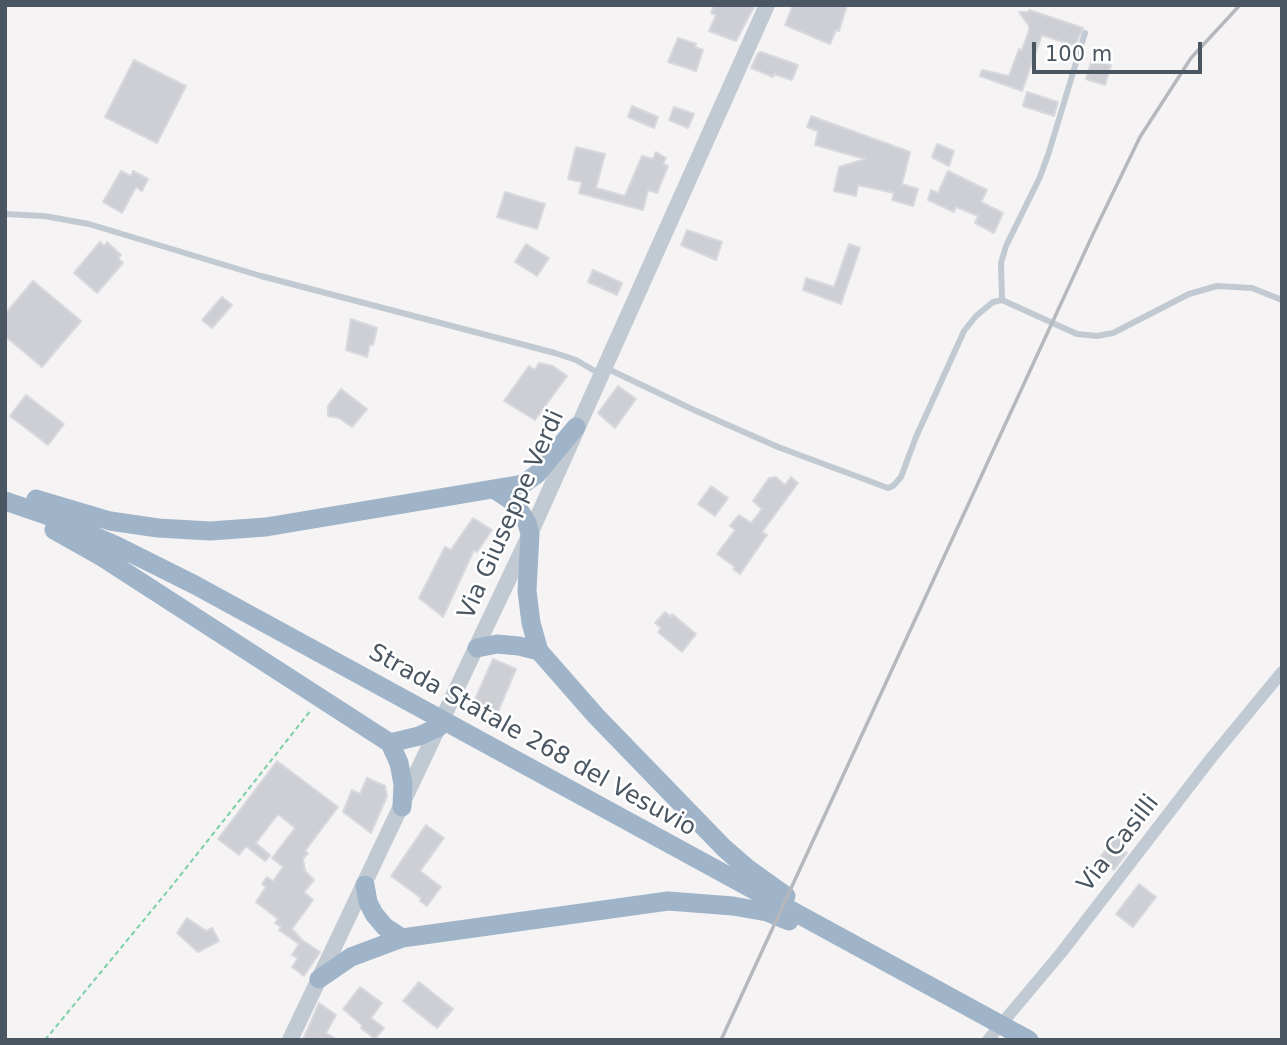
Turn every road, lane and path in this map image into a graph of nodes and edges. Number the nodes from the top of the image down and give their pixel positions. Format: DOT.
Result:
graph roads {
  1 [pos="767,5"];
  2 [pos="1085,33"];
  3 [pos="5,214"];
  4 [pos="1002,300"];
  5 [pos="1282,300"];
  6 [pos="602,371"];
  7 [pos="576,427"];
  8 [pos="494,489"];
  9 [pos="5,491"];
  10 [pos="5,501"];
  11 [pos="5,508"];
  12 [pos="530,534"];
  13 [pos="477,648"];
  14 [pos="539,651"];
  15 [pos="1282,672"];
  16 [pos="321,698"];
  17 [pos="439,727"];
  18 [pos="390,743"];
  19 [pos="402,807"];
  20 [pos="365,885"];
  21 [pos="771,900"];
  22 [pos="798,914"];
  23 [pos="402,938"];
  24 [pos="319,979"];
  25 [pos="925,984"];
  26 [pos="1022,1036"];
  27 [pos="45,1040"];
  28 [pos="290,1040"];
  29 [pos="988,1040"];
  1 -- 6 [label="street, Via Giuseppe Verdi"];
  2 -- 4 [label="lane"];
  3 -- 6 [label="lane"];
  4 -- 5 [label="lane"];
  4 -- 6 [label="lane"];
  6 -- 7 [label="street, Via Giuseppe Verdi"];
  7 -- 8 [label="highway"];
  7 -- 12 [label="street, Via Giuseppe Verdi"];
  8 -- 9 [label="highway"];
  8 -- 12 [label="highway"];
  10 -- 21 [label="highway, Strada Statale 268 del Vesuvio"];
  11 -- 16 [label="highway"];
  12 -- 13 [label="street, Via Giuseppe Verdi"];
  12 -- 14 [label="highway"];
  13 -- 14 [label="highway"];
  13 -- 17 [label="street, Via Giuseppe Verdi"];
  14 -- 21 [label="highway"];
  15 -- 29 [label="street, Via Casilli"];
  16 -- 18 [label="highway"];
  16 -- 27 [label="path"];
  17 -- 18 [label="highway"];
  17 -- 19 [label="street, Via Giuseppe Verdi"];
  18 -- 19 [label="highway"];
  19 -- 20 [label="street, Via Giuseppe Verdi"];
  20 -- 23 [label="highway"];
  20 -- 24 [label="street, Via Giuseppe Verdi"];
  21 -- 22 [label="highway"];
  21 -- 23 [label="highway"];
  22 -- 25 [label="highway"];
  22 -- 25 [label="highway"];
  23 -- 24 [label="highway"];
  24 -- 28 [label="street, Via Giuseppe Verdi"];
  25 -- 26 [label="highway"];
}
